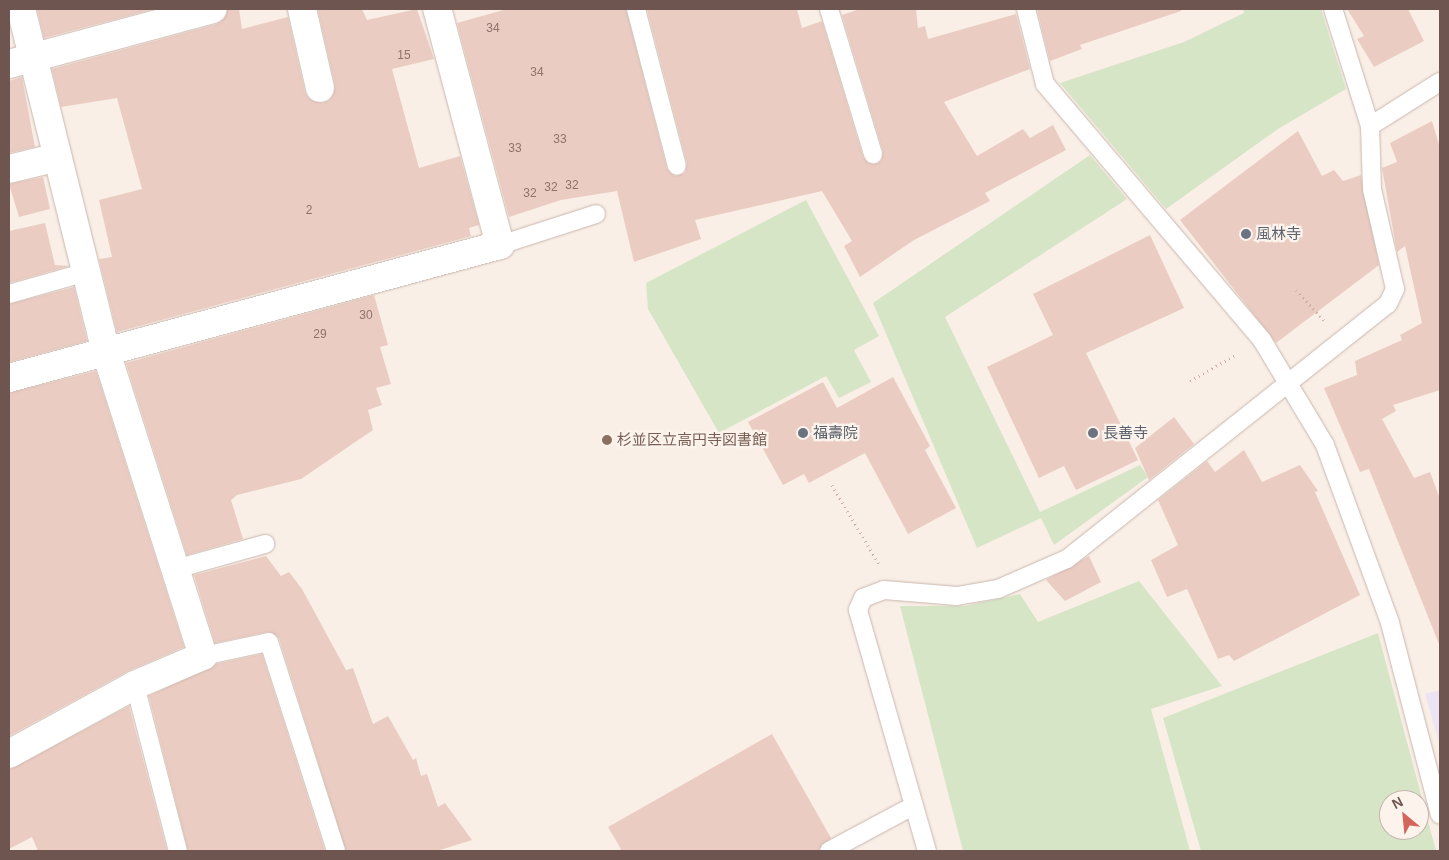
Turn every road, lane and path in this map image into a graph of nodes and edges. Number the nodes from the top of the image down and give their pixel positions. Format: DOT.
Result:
graph roads {
  1 [pos="21,9"];
  2 [pos="213,9"];
  3 [pos="302,9"];
  4 [pos="437,9"];
  5 [pos="636,9"];
  6 [pos="828,9"];
  7 [pos="1026,9"];
  8 [pos="1333,9"];
  9 [pos="22,61"];
  10 [pos="1440,82"];
  11 [pos="320,88"];
  12 [pos="1370,126"];
  13 [pos="873,154"];
  14 [pos="58,157"];
  15 [pos="677,166"];
  16 [pos="9,170"];
  17 [pos="596,214"];
  18 [pos="500,245"];
  19 [pos="87,272"];
  20 [pos="1296,290"];
  21 [pos="9,294"];
  22 [pos="1262,340"];
  23 [pos="1343,341"];
  24 [pos="106,352"];
  25 [pos="9,378"];
  26 [pos="1190,381"];
  27 [pos="1292,383"];
  28 [pos="832,485"];
  29 [pos="265,544"];
  30 [pos="172,570"];
  31 [pos="885,573"];
  32 [pos="203,656"];
  33 [pos="135,685"];
  34 [pos="9,754"];
  35 [pos="913,806"];
  36 [pos="1440,815"];
  37 [pos="178,851"];
  38 [pos="336,851"];
  39 [pos="829,851"];
  40 [pos="927,851"];
  1 -- 9 [label="street"];
  2 -- 9 [label="street"];
  3 -- 11 [label="street"];
  4 -- 18 [label="street"];
  5 -- 15 [label="lane"];
  6 -- 13 [label="lane"];
  7 -- 22 [label="lane"];
  8 -- 12 [label="lane"];
  9 -- 14 [label="street"];
  10 -- 12 [label="lane"];
  12 -- 23 [label="lane"];
  14 -- 16 [label="street"];
  14 -- 19 [label="street"];
  17 -- 18 [label="lane"];
  18 -- 24 [label="street"];
  19 -- 21 [label="lane"];
  19 -- 24 [label="street"];
  20 -- 23 [label="path"];
  22 -- 26 [label="path"];
  22 -- 27 [label="lane"];
  23 -- 27 [label="lane"];
  24 -- 25 [label="street"];
  24 -- 30 [label="street"];
  27 -- 35 [label="lane"];
  27 -- 36 [label="lane"];
  28 -- 31 [label="path"];
  29 -- 30 [label="lane"];
  30 -- 32 [label="street"];
  32 -- 33 [label="street"];
  32 -- 38 [label="lane"];
  33 -- 34 [label="street"];
  33 -- 37 [label="lane"];
  35 -- 39 [label="lane"];
  35 -- 40 [label="lane"];
}
